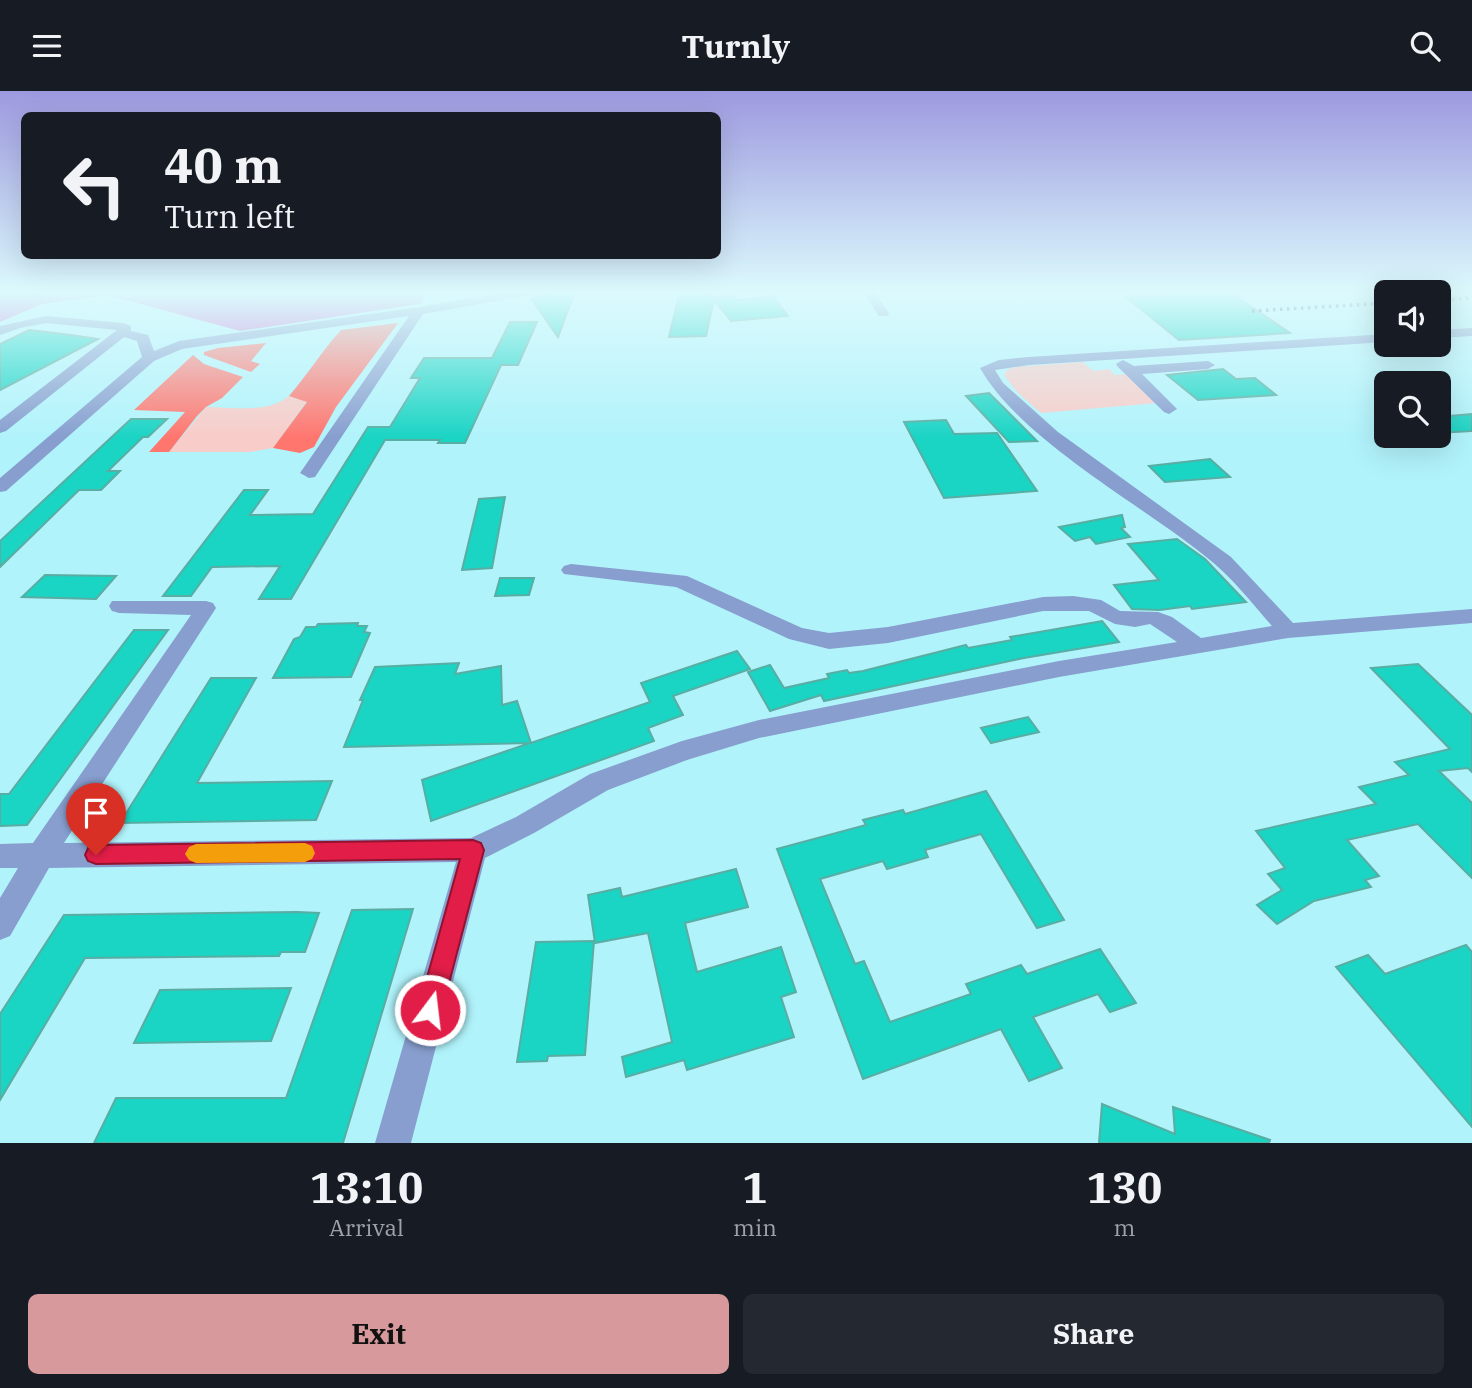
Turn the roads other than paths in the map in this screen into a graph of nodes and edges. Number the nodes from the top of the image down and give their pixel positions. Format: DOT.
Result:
graph roads {
  1 [pos="113,340"];
  2 [pos="144,340"];
  3 [pos="208,340"];
  4 [pos="399,340"];
  5 [pos="1354,340"];
  6 [pos="1114,356"];
  7 [pos="149,358"];
  8 [pos="1208,365"];
  9 [pos="1130,370"];
  10 [pos="1169,409"];
  11 [pos="0,428"];
  12 [pos="309,473"];
  13 [pos="0,487"];
  14 [pos="571,570"];
  15 [pos="119,606"];
  16 [pos="1472,616"];
  17 [pos="1288,631"];
  18 [pos="1197,646"];
  19 [pos="473,850"];
  20 [pos="41,855"];
  21 [pos="0,856"];
  22 [pos="0,926"];
  23 [pos="393,1143"];
  1 -- 11 [label="street"];
  2 -- 7 [label="street"];
  3 -- 7 [label="street"];
  4 -- 12 [label="street"];
  5 -- 6 [label="street"];
  6 -- 9 [label="street"];
  6 -- 17 [label="street"];
  7 -- 13 [label="street"];
  8 -- 9 [label="street"];
  9 -- 10 [label="street"];
  14 -- 18 [label="street"];
  15 -- 20 [label="street"];
  16 -- 17 [label="street"];
  17 -- 18 [label="street"];
  18 -- 19 [label="street"];
  19 -- 20 [label="street"];
  19 -- 23 [label="street"];
  20 -- 21 [label="street"];
  20 -- 22 [label="street"];
}
